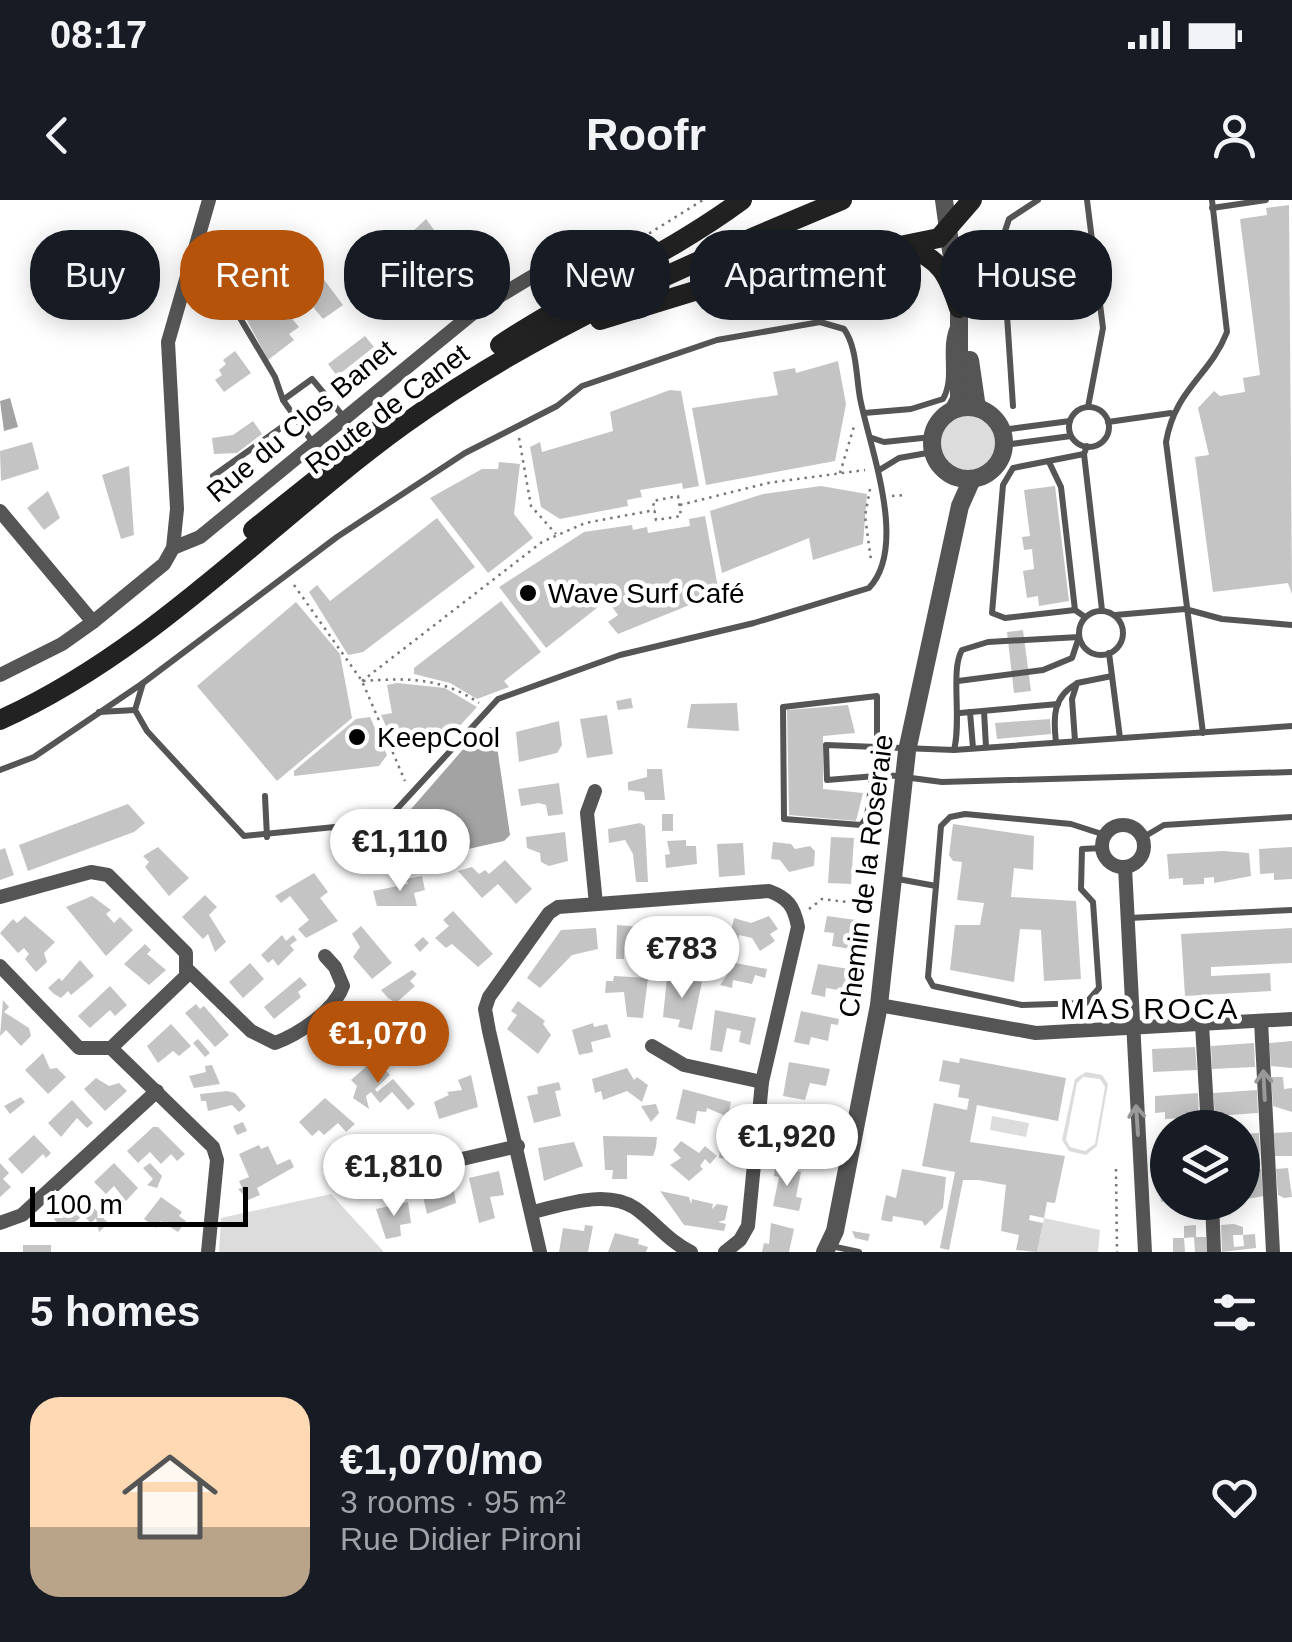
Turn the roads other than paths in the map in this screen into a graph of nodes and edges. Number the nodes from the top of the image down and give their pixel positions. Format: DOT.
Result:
graph roads {
  1 [pos="210,200"];
  2 [pos="742,200"];
  3 [pos="815,200"];
  4 [pos="842,200"];
  5 [pos="944,200"];
  6 [pos="1038,200"];
  7 [pos="1087,200"];
  8 [pos="1266,200"];
  9 [pos="1212,204"];
  10 [pos="960,212"];
  11 [pos="921,238"];
  12 [pos="921,252"];
  13 [pos="941,266"];
  14 [pos="530,279"];
  15 [pos="690,291"];
  16 [pos="240,320"];
  17 [pos="958,320"];
  18 [pos="963,320"];
  19 [pos="466,376"];
  20 [pos="283,400"];
  21 [pos="1013,406"];
  22 [pos="1088,407"];
  23 [pos="977,408"];
  24 [pos="954,409"];
  25 [pos="864,412"];
  26 [pos="1170,413"];
  27 [pos="344,417"];
  28 [pos="1070,421"];
  29 [pos="1108,422"];
  30 [pos="282,427"];
  31 [pos="1072,436"];
  32 [pos="872,438"];
  33 [pos="1003,438"];
  34 [pos="884,442"];
  35 [pos="313,443"];
  36 [pos="932,445"];
  37 [pos="872,450"];
  38 [pos="1086,450"];
  39 [pos="1048,462"];
  40 [pos="880,468"];
  41 [pos="950,475"];
  42 [pos="213,476"];
  43 [pos="972,479"];
  44 [pos="960,506"];
  45 [pos="0,511"];
  46 [pos="174,548"];
  47 [pos="1186,609"];
  48 [pos="1075,610"];
  49 [pos="1102,610"];
  50 [pos="1115,615"];
  51 [pos="1085,617"];
  52 [pos="92,622"];
  53 [pos="1292,625"];
  54 [pos="1079,637"];
  55 [pos="1109,653"];
  56 [pos="0,675"];
  57 [pos="1112,676"];
  58 [pos="958,681"];
  59 [pos="143,683"];
  60 [pos="1078,683"];
  61 [pos="1058,704"];
  62 [pos="0,710"];
  63 [pos="135,710"];
  64 [pos="984,711"];
  65 [pos="98,712"];
  66 [pos="960,712"];
  67 [pos="970,712"];
  68 [pos="0,720"];
  69 [pos="1292,726"];
  70 [pos="1203,733"];
  71 [pos="1120,738"];
  72 [pos="1075,740"];
  73 [pos="1056,742"];
  74 [pos="877,743"];
  75 [pos="972,748"];
  76 [pos="986,748"];
  77 [pos="908,750"];
  78 [pos="954,750"];
  79 [pos="0,770"];
  80 [pos="1292,772"];
  81 [pos="906,776"];
  82 [pos="872,780"];
  83 [pos="595,790"];
  84 [pos="265,796"];
  85 [pos="1292,816"];
  86 [pos="266,837"];
  87 [pos="1142,838"];
  88 [pos="1103,842"];
  89 [pos="1125,867"];
  90 [pos="896,878"];
  91 [pos="936,886"];
  92 [pos="0,897"];
  93 [pos="596,904"];
  94 [pos="1292,910"];
  95 [pos="1127,918"];
  96 [pos="324,956"];
  97 [pos="0,966"];
  98 [pos="188,971"];
  99 [pos="879,1005"];
  100 [pos="1292,1019"];
  101 [pos="1261,1021"];
  102 [pos="1202,1024"];
  103 [pos="1132,1028"];
  104 [pos="652,1046"];
  105 [pos="111,1048"];
  106 [pos="762,1082"];
  107 [pos="157,1092"];
  108 [pos="1207,1110"];
  109 [pos="518,1146"];
  110 [pos="409,1156"];
  111 [pos="533,1212"];
  112 [pos="1213,1220"];
  113 [pos="0,1223"];
  114 [pos="827,1249"];
  115 [pos="208,1252"];
  116 [pos="540,1252"];
  117 [pos="691,1252"];
  118 [pos="725,1252"];
  119 [pos="859,1252"];
  120 [pos="1146,1252"];
  121 [pos="1214,1252"];
  122 [pos="1273,1252"];
  1 -- 46 [label="street"];
  2 -- 19 [label="main road"];
  3 -- 19 [label="main road, Route de Canet"];
  4 -- 19 [label="main road, Route de Canet"];
  5 -- 10 [label="street"];
  6 -- 21 [label="lane"];
  7 -- 22 [label="lane"];
  8 -- 9 [label="lane"];
  9 -- 26 [label="lane"];
  10 -- 11 [label="main road"];
  10 -- 23 [label="street"];
  12 -- 13 [label="main road"];
  14 -- 27 [label="street, Rue du Clos Banet"];
  15 -- 19 [label="main road"];
  16 -- 20 [label="lane"];
  17 -- 25 [label="lane"];
  18 -- 24 [label="street"];
  19 -- 62 [label="main road, Route de Canet"];
  19 -- 68 [label="main road, Route de Canet"];
  20 -- 27 [label="lane"];
  20 -- 35 [label="lane"];
  22 -- 28 [label="lane"];
  22 -- 29 [label="lane"];
  23 -- 24 [label="street"];
  23 -- 33 [label="street"];
  24 -- 36 [label="street"];
  25 -- 32 [label="lane"];
  25 -- 59 [label="lane"];
  26 -- 29 [label="lane"];
  26 -- 47 [label="lane"];
  27 -- 35 [label="street, Rue du Clos Banet"];
  28 -- 31 [label="lane"];
  28 -- 33 [label="lane"];
  29 -- 38 [label="lane"];
  30 -- 42 [label="lane"];
  31 -- 33 [label="lane"];
  31 -- 38 [label="lane"];
  32 -- 34 [label="lane"];
  32 -- 37 [label="lane"];
  33 -- 43 [label="street"];
  34 -- 36 [label="lane"];
  34 -- 37 [label="lane"];
  35 -- 46 [label="street, Rue du Clos Banet"];
  36 -- 40 [label="lane"];
  36 -- 41 [label="street"];
  37 -- 40 [label="lane"];
  38 -- 39 [label="lane"];
  38 -- 49 [label="lane"];
  39 -- 48 [label="lane"];
  39 -- 48 [label="lane"];
  40 -- 86 [label="lane"];
  41 -- 43 [label="street"];
  41 -- 44 [label="street, Chemin de la Roseraie"];
  43 -- 44 [label="street, Chemin de la Roseraie"];
  44 -- 77 [label="street, Chemin de la Roseraie"];
  45 -- 52 [label="street"];
  46 -- 52 [label="street, Rue du Clos Banet"];
  47 -- 50 [label="lane"];
  47 -- 53 [label="lane"];
  47 -- 70 [label="lane"];
  48 -- 51 [label="lane"];
  49 -- 50 [label="lane"];
  49 -- 51 [label="lane"];
  50 -- 55 [label="lane"];
  51 -- 54 [label="lane"];
  52 -- 56 [label="street, Rue du Clos Banet"];
  54 -- 55 [label="lane"];
  54 -- 58 [label="lane"];
  54 -- 58 [label="lane"];
  55 -- 57 [label="lane"];
  57 -- 60 [label="lane"];
  57 -- 71 [label="lane"];
  58 -- 66 [label="lane"];
  59 -- 63 [label="lane"];
  59 -- 65 [label="lane"];
  60 -- 61 [label="lane"];
  60 -- 72 [label="lane"];
  61 -- 64 [label="lane"];
  61 -- 73 [label="lane"];
  63 -- 65 [label="lane"];
  63 -- 86 [label="lane"];
  64 -- 67 [label="lane"];
  64 -- 76 [label="lane"];
  65 -- 79 [label="lane"];
  66 -- 67 [label="lane"];
  66 -- 78 [label="lane"];
  67 -- 75 [label="lane"];
  69 -- 70 [label="lane"];
  70 -- 71 [label="lane"];
  71 -- 72 [label="lane"];
  72 -- 73 [label="lane"];
  73 -- 76 [label="lane"];
  74 -- 77 [label="lane"];
  74 -- 82 [label="lane"];
  74 -- 82 [label="lane"];
  75 -- 76 [label="lane"];
  75 -- 78 [label="lane"];
  77 -- 78 [label="lane"];
  77 -- 81 [label="street, Chemin de la Roseraie"];
  80 -- 81 [label="lane"];
  81 -- 82 [label="lane"];
  81 -- 90 [label="street, Chemin de la Roseraie"];
  83 -- 93 [label="street"];
  84 -- 86 [label="lane"];
  85 -- 87 [label="lane"];
  87 -- 88 [label="street"];
  87 -- 89 [label="street"];
  88 -- 89 [label="street"];
  88 -- 91 [label="lane"];
  88 -- 91 [label="lane"];
  89 -- 95 [label="street"];
  90 -- 91 [label="lane"];
  90 -- 99 [label="street, Chemin de la Roseraie"];
  92 -- 98 [label="street"];
  93 -- 106 [label="street"];
  93 -- 109 [label="street"];
  94 -- 95 [label="lane"];
  95 -- 103 [label="street"];
  96 -- 98 [label="street"];
  97 -- 105 [label="street"];
  98 -- 105 [label="street"];
  99 -- 103 [label="street"];
  99 -- 114 [label="street, Chemin de la Roseraie"];
  100 -- 101 [label="street"];
  101 -- 102 [label="street"];
  122 -- 101 [label="street, one-way"];
  102 -- 103 [label="street"];
  102 -- 108 [label="street"];
  120 -- 103 [label="street, one-way"];
  104 -- 106 [label="street"];
  105 -- 107 [label="street"];
  106 -- 118 [label="street"];
  107 -- 113 [label="street"];
  107 -- 115 [label="street"];
  109 -- 110 [label="street"];
  109 -- 111 [label="street"];
  111 -- 116 [label="street"];
  111 -- 117 [label="street"];
  112 -- 121 [label="street"];
  114 -- 119 [label="lane"];
}
